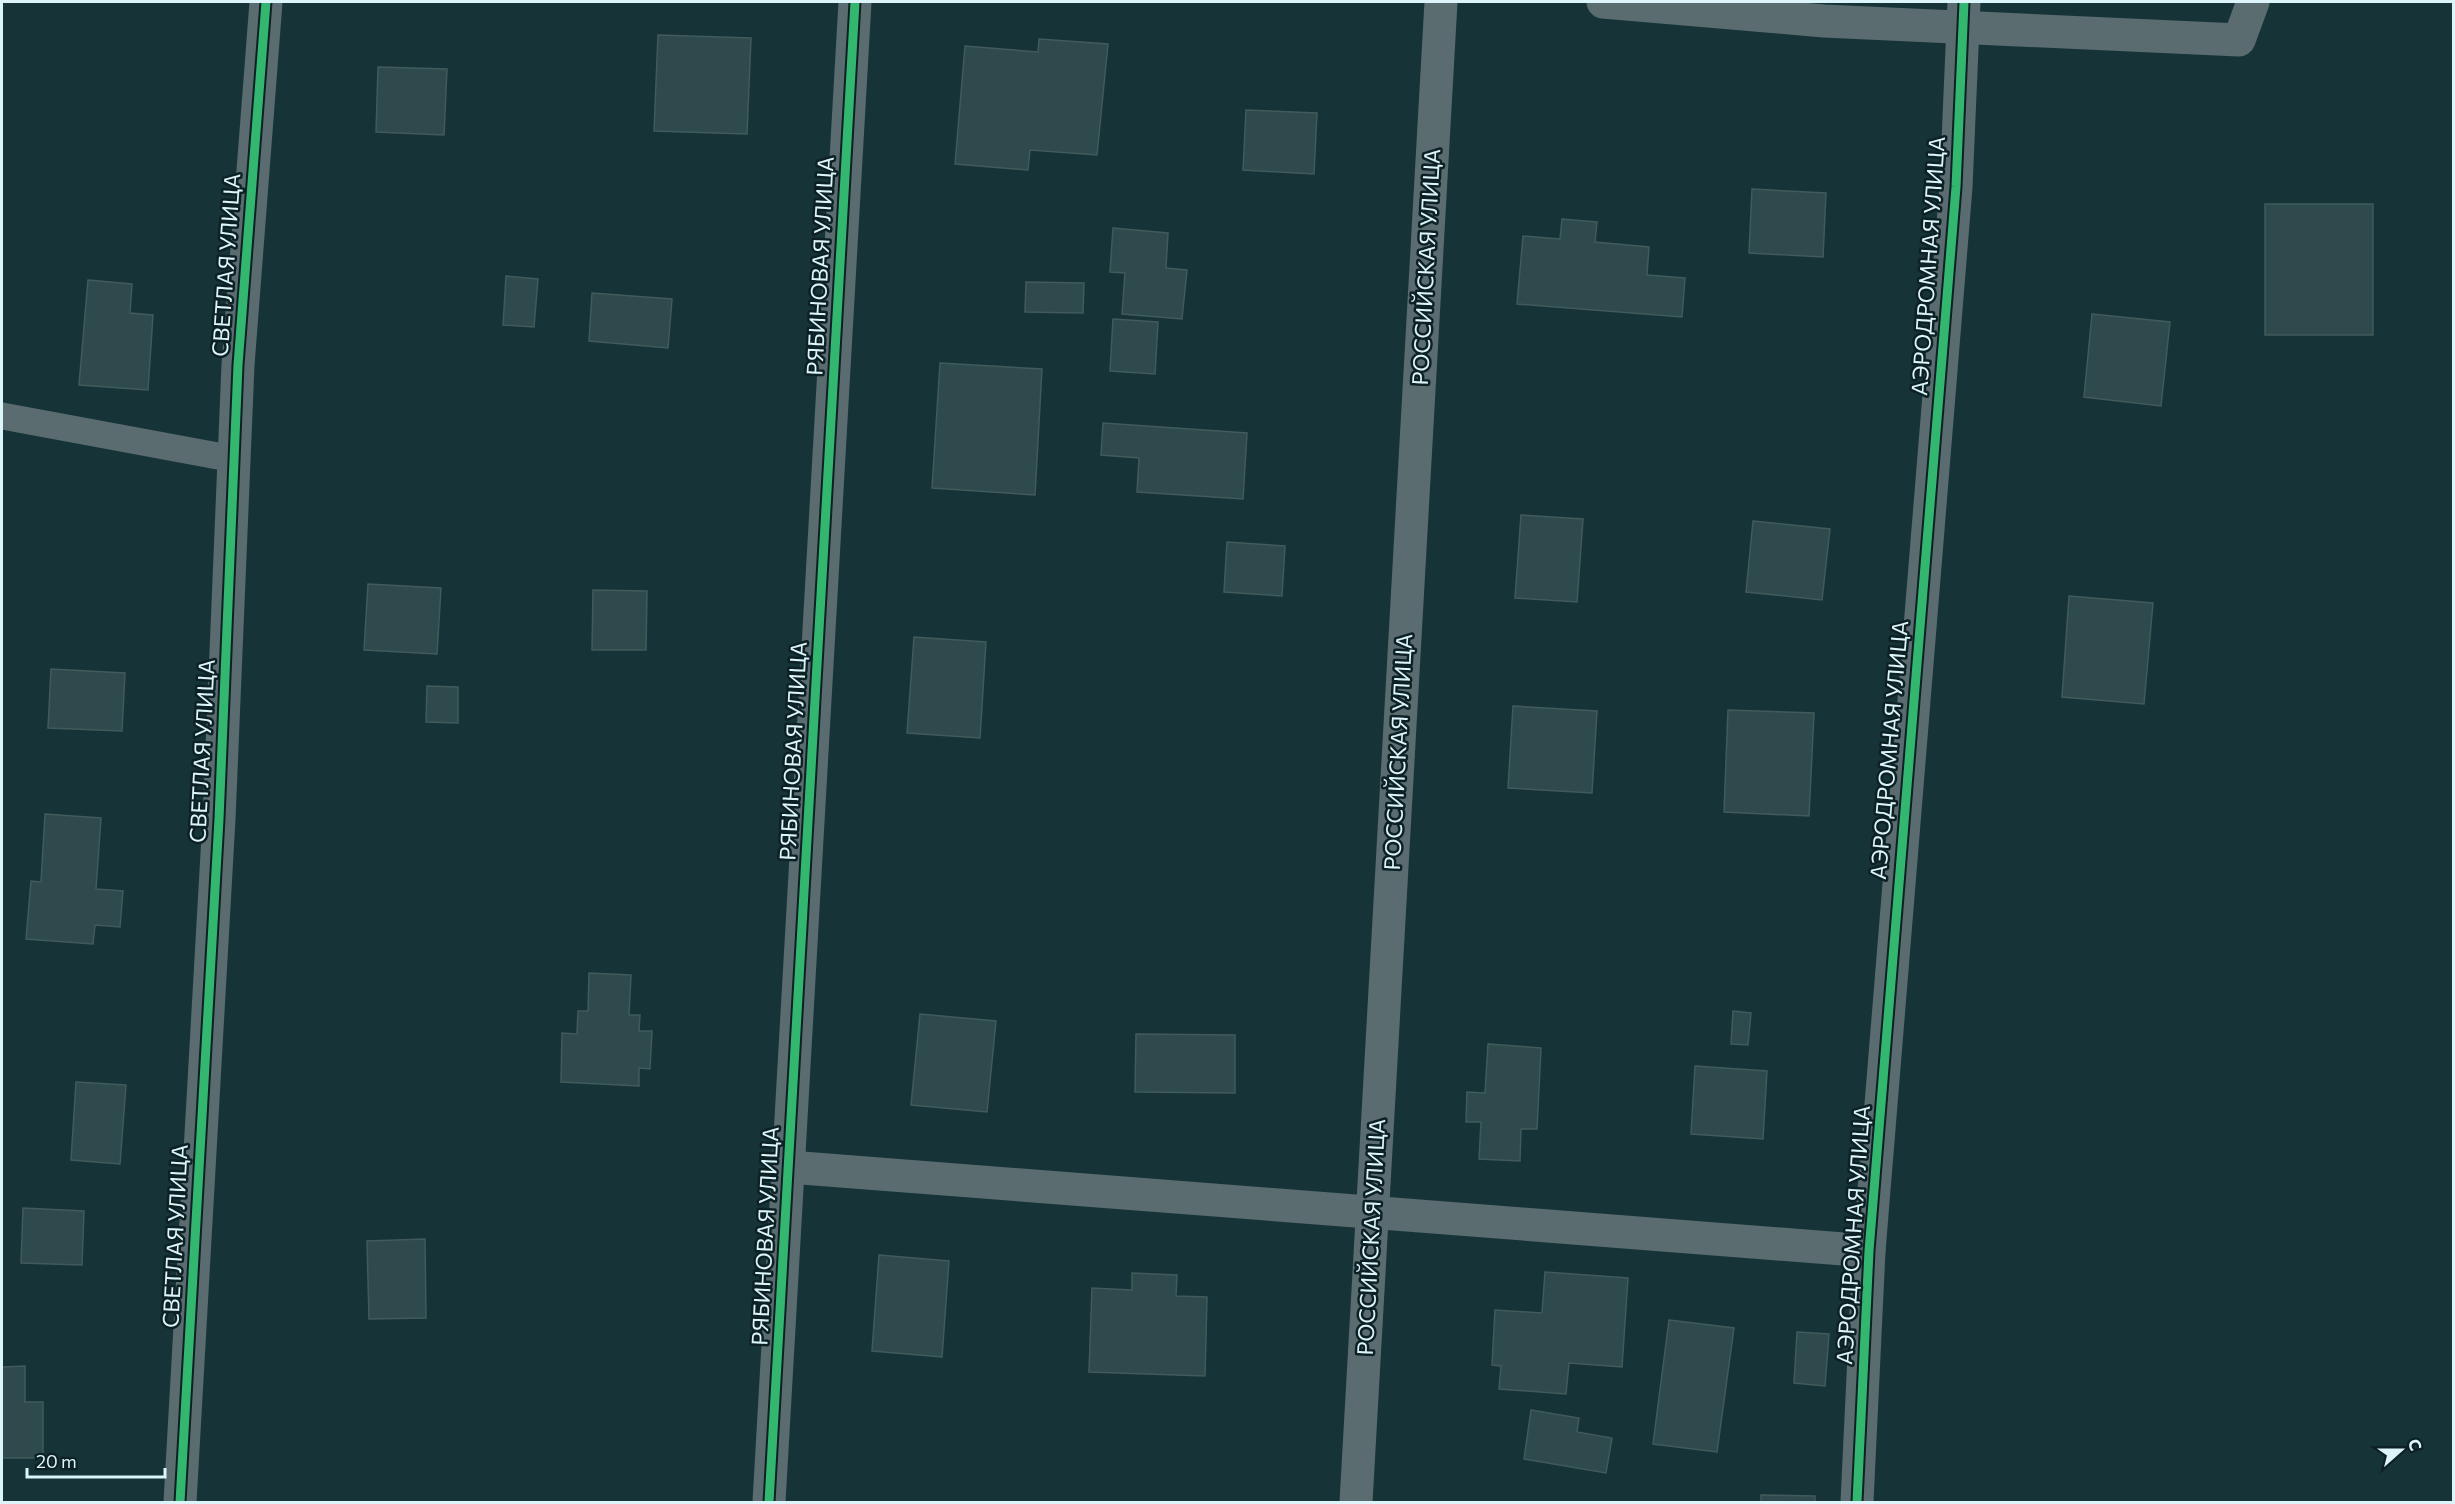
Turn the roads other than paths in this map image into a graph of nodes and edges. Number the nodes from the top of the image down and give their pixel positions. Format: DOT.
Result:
graph roads {
  1 [pos="266,2"];
  2 [pos="855,2"];
  3 [pos="1441,2"];
  4 [pos="1603,2"];
  5 [pos="2253,2"];
  6 [pos="1963,14"];
  7 [pos="2,416"];
  8 [pos="234,459"];
  9 [pos="789,1167"];
  10 [pos="1372,1212"];
  11 [pos="1869,1251"];
  12 [pos="180,1503"];
  13 [pos="769,1503"];
  14 [pos="1356,1503"];
  15 [pos="1857,1503"];
  1 -- 8 [label="street, СВЕТЛАЯ УЛИЦА"];
  2 -- 9 [label="street, РЯБИНОВАЯ УЛИЦА"];
  3 -- 10 [label="street, РОССИЙСКАЯ УЛИЦА"];
  4 -- 6 [label="street"];
  5 -- 6 [label="street"];
  6 -- 11 [label="street, АЭРОДРОМНАЯ УЛИЦА"];
  7 -- 8 [label="lane"];
  8 -- 12 [label="street, СВЕТЛАЯ УЛИЦА"];
  9 -- 10 [label="street"];
  9 -- 13 [label="street, РЯБИНОВАЯ УЛИЦА"];
  10 -- 11 [label="street"];
  10 -- 14 [label="street, РОССИЙСКАЯ УЛИЦА"];
  11 -- 15 [label="street, АЭРОДРОМНАЯ УЛИЦА"];
}
